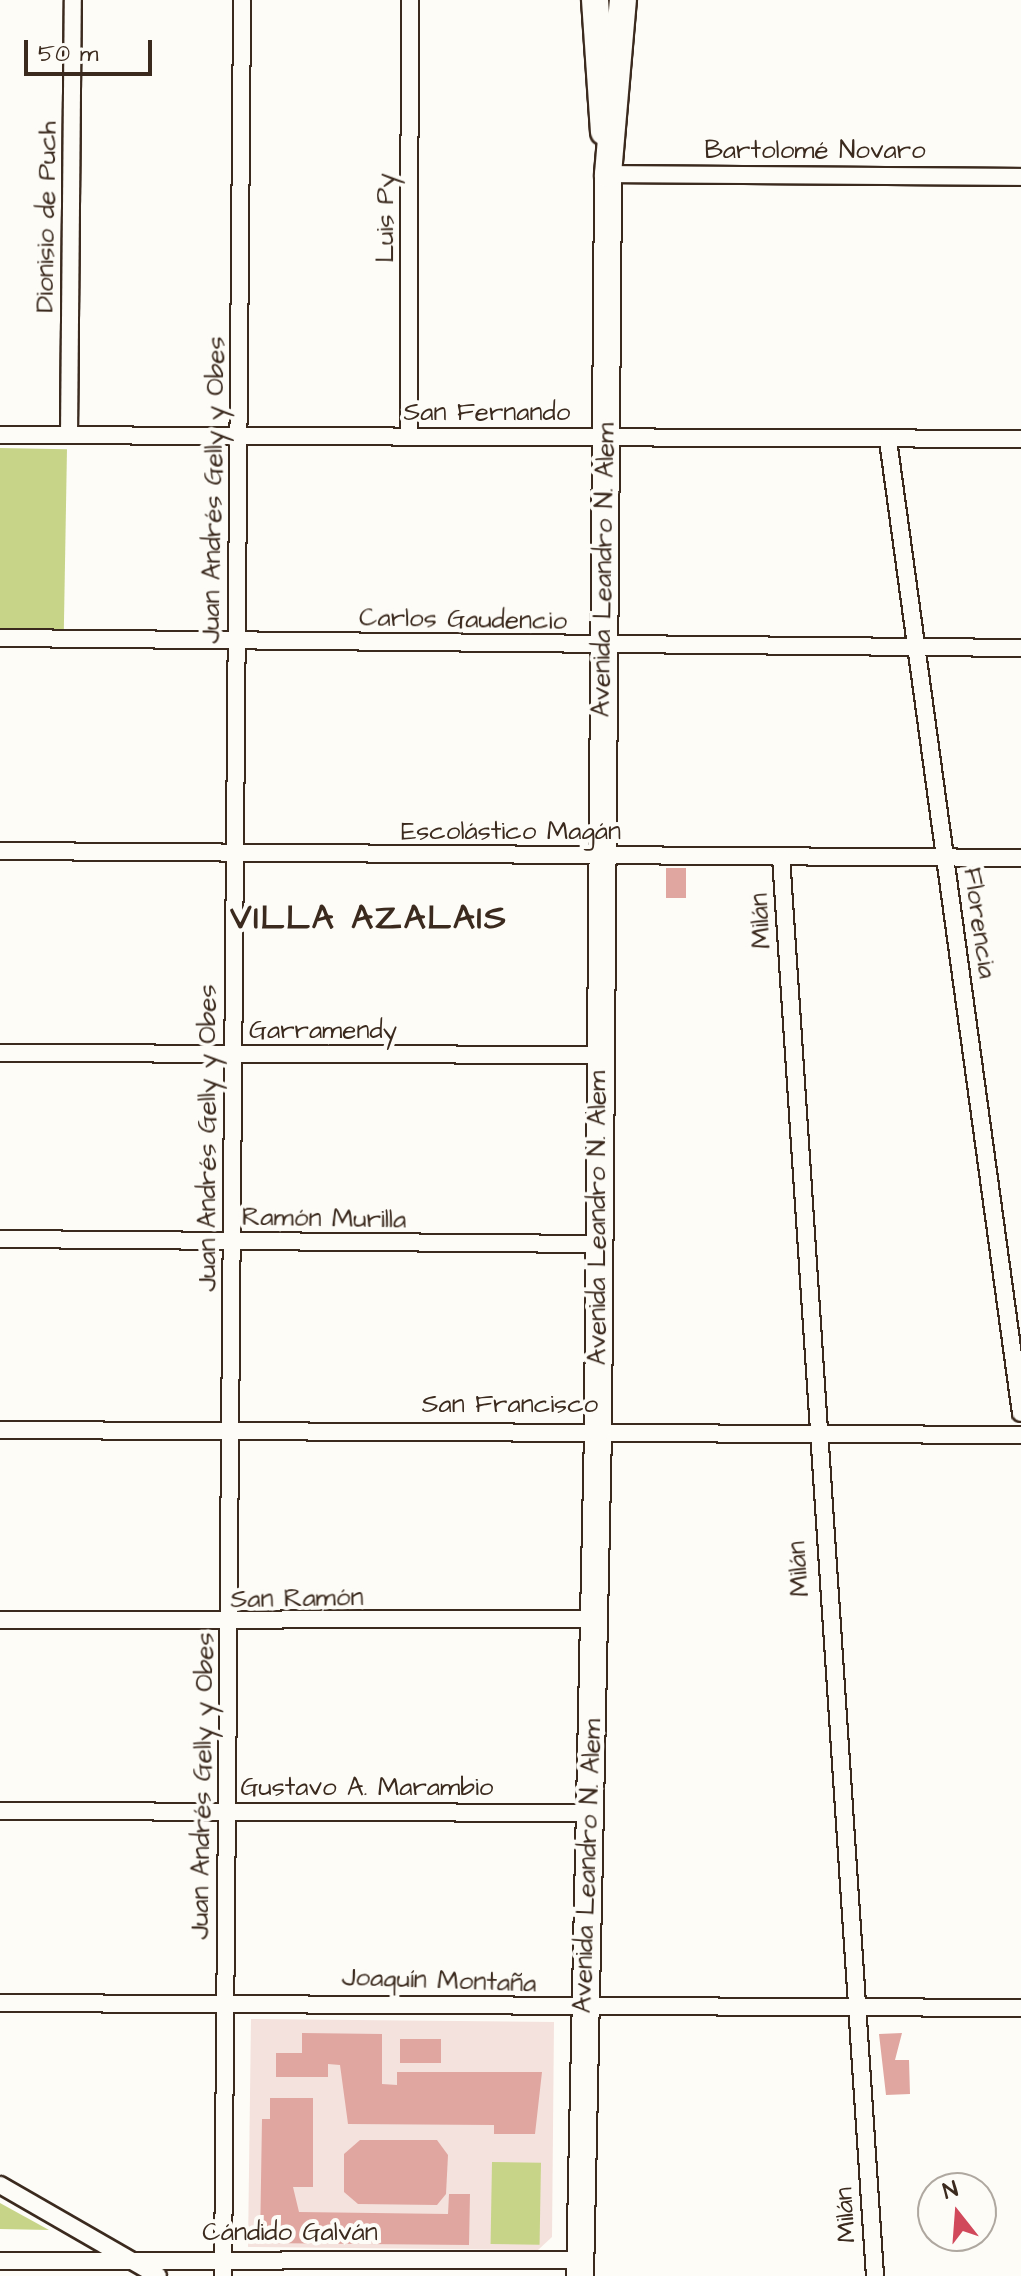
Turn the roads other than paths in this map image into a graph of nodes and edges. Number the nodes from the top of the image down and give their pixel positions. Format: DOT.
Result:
graph roads {
  1 [pos="73,0"];
  2 [pos="242,0"];
  3 [pos="410,0"];
  4 [pos="595,0"];
  5 [pos="623,0"];
  6 [pos="608,167"];
  7 [pos="1021,177"];
  8 [pos="0,435"];
  9 [pos="69,435"];
  10 [pos="239,435"];
  11 [pos="409,436"];
  12 [pos="606,437"];
  13 [pos="1021,439"];
  14 [pos="888,440"];
  15 [pos="0,638"];
  16 [pos="236,640"];
  17 [pos="604,646"];
  18 [pos="917,648"];
  19 [pos="1021,648"];
  20 [pos="0,851"];
  21 [pos="235,855"];
  22 [pos="600,856"];
  23 [pos="781,857"];
  24 [pos="946,858"];
  25 [pos="1021,858"];
  26 [pos="0,1053"];
  27 [pos="231,1055"];
  28 [pos="597,1055"];
  29 [pos="0,1239"];
  30 [pos="231,1242"];
  31 [pos="598,1244"];
  32 [pos="1021,1413"];
  33 [pos="598,1428"];
  34 [pos="0,1430"];
  35 [pos="813,1431"];
  36 [pos="230,1432"];
  37 [pos="1021,1435"];
  38 [pos="595,1619"];
  39 [pos="0,1620"];
  40 [pos="228,1624"];
  41 [pos="0,1811"];
  42 [pos="226,1811"];
  43 [pos="590,1813"];
  44 [pos="225,1999"];
  45 [pos="0,2003"];
  46 [pos="854,2005"];
  47 [pos="584,2007"];
  48 [pos="1021,2008"];
  49 [pos="0,2185"];
  50 [pos="223,2256"];
  51 [pos="127,2259"];
  52 [pos="0,2261"];
  53 [pos="580,2268"];
  54 [pos="158,2276"];
  55 [pos="223,2276"];
  56 [pos="875,2276"];
  1 -- 9 [label="street, Dionisio de Puch"];
  2 -- 10 [label="street, Juan Andrés Gelly y Obes"];
  3 -- 11 [label="street, Luis Py"];
  4 -- 6 [label="main road, Avenida Leandro N. Alem"];
  5 -- 6 [label="main road, Avenida Leandro N. Alem"];
  6 -- 7 [label="street, Bartolomé Novaro"];
  6 -- 12 [label="main road, Avenida Leandro N. Alem"];
  8 -- 9 [label="street, San Fernando"];
  9 -- 10 [label="street, San Fernando"];
  10 -- 11 [label="street, San Fernando"];
  10 -- 16 [label="street, Juan Andrés Gelly y Obes"];
  11 -- 12 [label="street, San Fernando"];
  12 -- 14 [label="street, San Fernando"];
  12 -- 17 [label="main road, Avenida Leandro N. Alem"];
  13 -- 14 [label="street, San Fernando"];
  14 -- 18 [label="street, Florencia"];
  15 -- 16 [label="street, Carlos Gaudencio"];
  16 -- 17 [label="street, Carlos Gaudencio"];
  16 -- 21 [label="street, Juan Andrés Gelly y Obes"];
  17 -- 18 [label="street, Carlos Gaudencio"];
  17 -- 22 [label="main road, Avenida Leandro N. Alem"];
  18 -- 19 [label="street, Carlos Gaudencio"];
  18 -- 24 [label="street, Florencia"];
  20 -- 21 [label="street, Escolástico Magán"];
  21 -- 22 [label="street, Escolástico Magán"];
  21 -- 27 [label="street, Juan Andrés Gelly y Obes"];
  22 -- 23 [label="street, Escolástico Magán"];
  22 -- 28 [label="main road, Avenida Leandro N. Alem"];
  23 -- 24 [label="street, Escolástico Magán"];
  23 -- 35 [label="street, Milán"];
  24 -- 25 [label="street, Escolástico Magán"];
  24 -- 32 [label="street, Florencia"];
  26 -- 27 [label="street, Garramendy"];
  27 -- 28 [label="street, Garramendy"];
  27 -- 30 [label="street, Juan Andrés Gelly y Obes"];
  28 -- 31 [label="main road, Avenida Leandro N. Alem"];
  29 -- 30 [label="street, Ramón Murilla"];
  30 -- 31 [label="street, Ramón Murilla"];
  30 -- 36 [label="street, Juan Andrés Gelly y Obes"];
  31 -- 33 [label="main road, Avenida Leandro N. Alem"];
  33 -- 35 [label="street, San Francisco"];
  33 -- 36 [label="street, San Francisco"];
  33 -- 38 [label="main road, Avenida Leandro N. Alem"];
  34 -- 36 [label="street, San Francisco"];
  35 -- 37 [label="street, San Francisco"];
  35 -- 46 [label="street, Milán"];
  36 -- 40 [label="street, Juan Andrés Gelly y Obes"];
  38 -- 40 [label="street, San Ramón"];
  38 -- 43 [label="main road, Avenida Leandro N. Alem"];
  39 -- 40 [label="street, San Ramón"];
  40 -- 42 [label="street, Juan Andrés Gelly y Obes"];
  41 -- 42 [label="street, Gustavo A. Marambio"];
  42 -- 43 [label="street, Gustavo A. Marambio"];
  42 -- 44 [label="street, Juan Andrés Gelly y Obes"];
  43 -- 47 [label="main road, Avenida Leandro N. Alem"];
  44 -- 45 [label="street, Joaquín Montaña"];
  44 -- 47 [label="street, Joaquín Montaña"];
  44 -- 50 [label="street, Juan Andrés Gelly y Obes"];
  46 -- 47 [label="street, Joaquín Montaña"];
  46 -- 48 [label="street, Joaquín Montaña"];
  46 -- 56 [label="street, Milán"];
  47 -- 53 [label="main road, Avenida Leandro N. Alem"];
  49 -- 51 [label="street"];
  50 -- 51 [label="street, Cándido Galván"];
  50 -- 53 [label="street, Cándido Galván"];
  50 -- 55 [label="street, Juan Andrés Gelly y Obes"];
  51 -- 52 [label="street, Cándido Galván"];
  51 -- 54 [label="street"];
}
